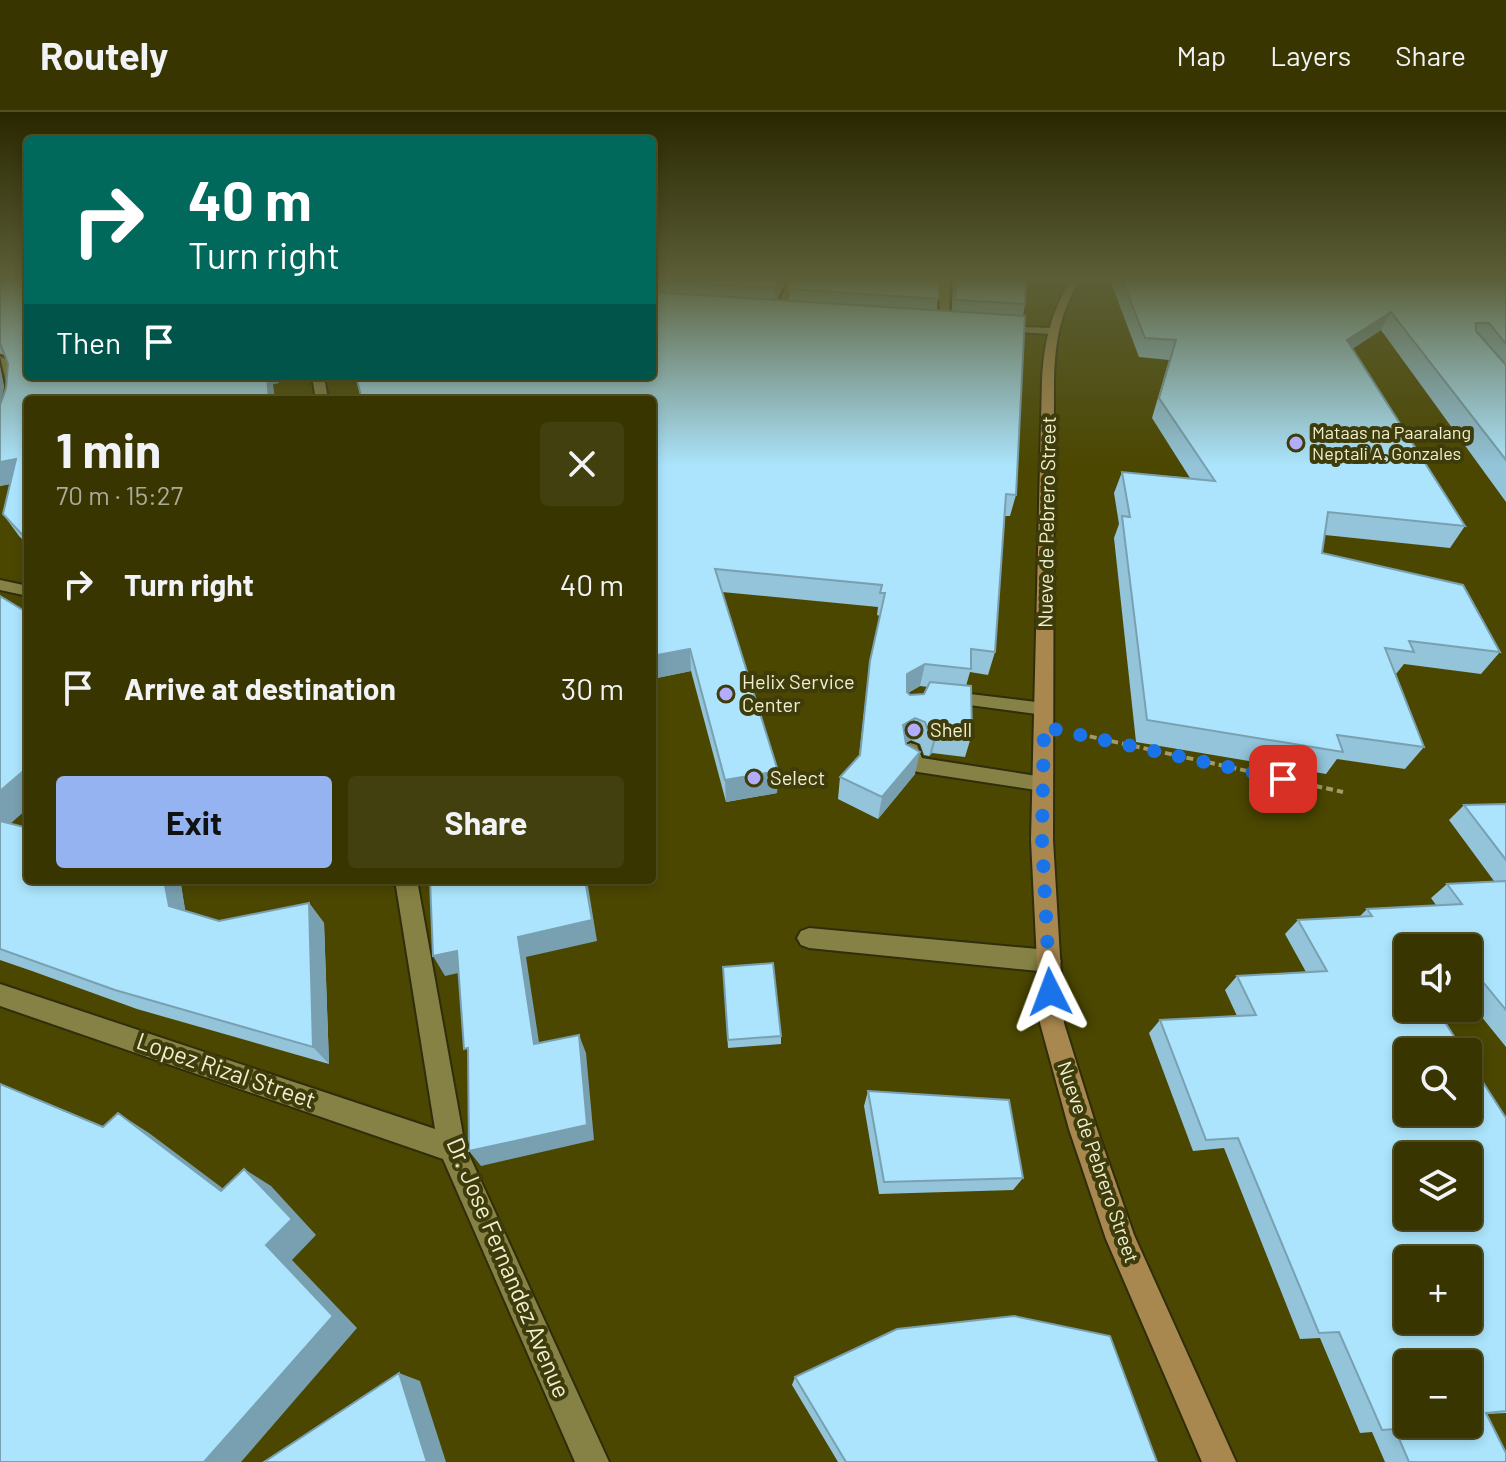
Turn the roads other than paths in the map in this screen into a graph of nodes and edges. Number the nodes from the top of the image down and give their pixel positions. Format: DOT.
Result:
graph roads {
  1 [pos="1051,340"];
  2 [pos="0,359"];
  3 [pos="0,441"];
  4 [pos="0,585"];
  5 [pos="24,590"];
  6 [pos="920,695"];
  7 [pos="1044,718"];
  8 [pos="910,750"];
  9 [pos="1043,784"];
  10 [pos="407,884"];
  11 [pos="809,938"];
  12 [pos="1049,961"];
  13 [pos="0,995"];
  14 [pos="452,1148"];
  15 [pos="592,1462"];
  16 [pos="1219,1462"];
  1 -- 7 [label="main road, Nueve de Pebrero Street"];
  2 -- 3 [label="street"];
  4 -- 5 [label="street"];
  6 -- 7 [label="street"];
  7 -- 9 [label="main road, Nueve de Pebrero Street"];
  8 -- 9 [label="street"];
  9 -- 12 [label="main road, Nueve de Pebrero Street"];
  10 -- 14 [label="street, Dr. Jose Fernandez Avenue"];
  11 -- 12 [label="street"];
  12 -- 16 [label="main road, Nueve de Pebrero Street"];
  13 -- 14 [label="street, Lopez Rizal Street"];
  14 -- 15 [label="street, Dr. Jose Fernandez Avenue"];
}
